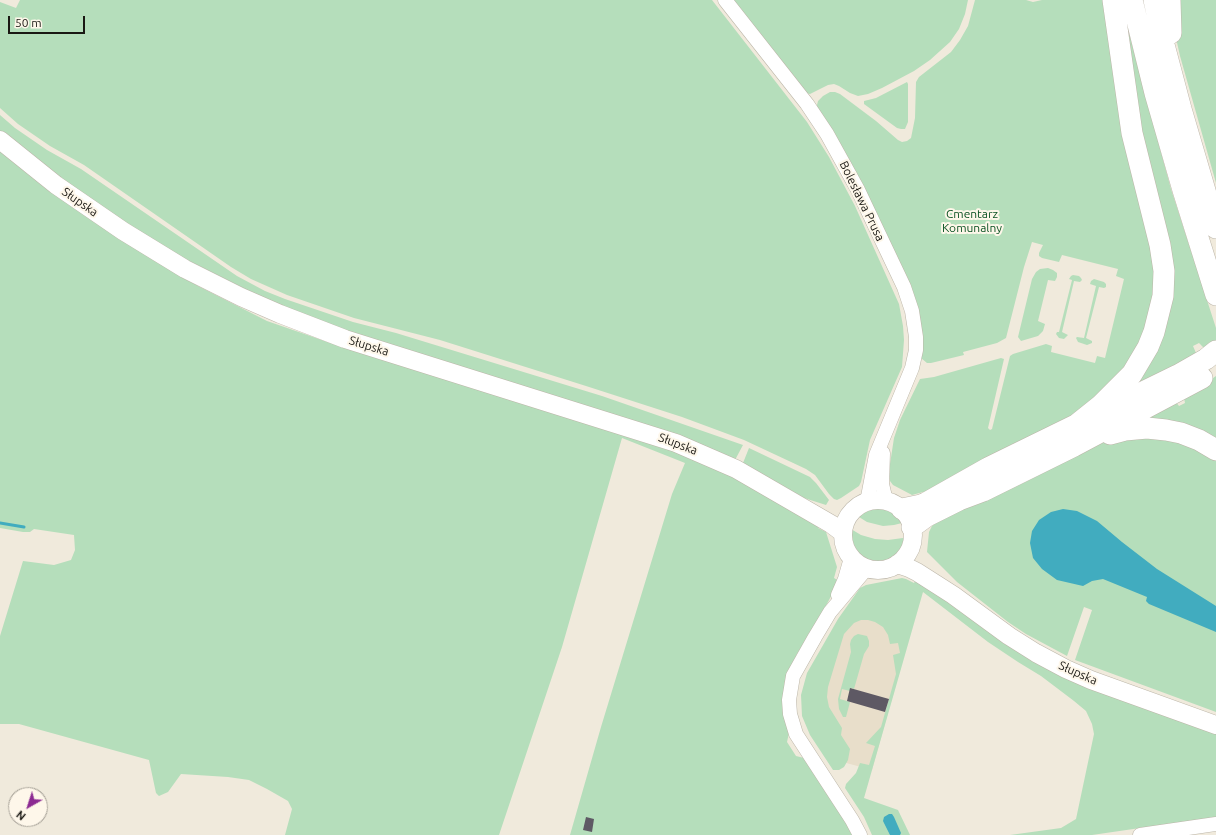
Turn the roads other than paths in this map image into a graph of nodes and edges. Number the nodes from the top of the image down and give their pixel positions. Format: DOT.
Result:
graph roads {
  1 [pos="725,0"];
  2 [pos="1113,0"];
  3 [pos="1132,0"];
  4 [pos="1154,0"];
  5 [pos="1170,0"];
  6 [pos="1181,109"];
  7 [pos="0,140"];
  8 [pos="1216,228"];
  9 [pos="1216,295"];
  10 [pos="1216,351"];
  11 [pos="1216,368"];
  12 [pos="1076,425"];
  13 [pos="886,429"];
  14 [pos="1074,446"];
  15 [pos="1216,450"];
  16 [pos="867,502"];
  17 [pos="900,512"];
  18 [pos="846,524"];
  19 [pos="910,548"];
  20 [pos="852,558"];
  21 [pos="897,564"];
  22 [pos="867,568"];
  23 [pos="954,595"];
  24 [pos="830,612"];
  25 [pos="1216,725"];
  26 [pos="1216,824"];
  27 [pos="1179,832"];
  28 [pos="860,835"];
  29 [pos="1140,835"];
  1 -- 13 [label="street, Bolesława Prusa"];
  2 -- 12 [label="highway"];
  3 -- 9 [label="highway"];
  4 -- 6 [label="highway"];
  5 -- 6 [label="highway"];
  6 -- 8 [label="highway"];
  7 -- 18 [label="main road, Słupska"];
  10 -- 12 [label="highway"];
  11 -- 14 [label="highway"];
  12 -- 17 [label="highway"];
  13 -- 16 [label="street, Bolesława Prusa"];
  13 -- 17 [label="street, Bolesława Prusa"];
  14 -- 15 [label="highway"];
  14 -- 17 [label="highway"];
  16 -- 17 [label="main road"];
  16 -- 18 [label="main road"];
  17 -- 19 [label="main road"];
  18 -- 20 [label="main road"];
  19 -- 21 [label="main road"];
  19 -- 23 [label="main road, Słupska"];
  20 -- 22 [label="main road"];
  20 -- 24 [label="street"];
  21 -- 22 [label="main road"];
  21 -- 23 [label="main road, Słupska"];
  22 -- 24 [label="street"];
  23 -- 25 [label="main road, Słupska"];
  24 -- 28 [label="street"];
  26 -- 27 [label="street"];
  27 -- 29 [label="street"];
}
